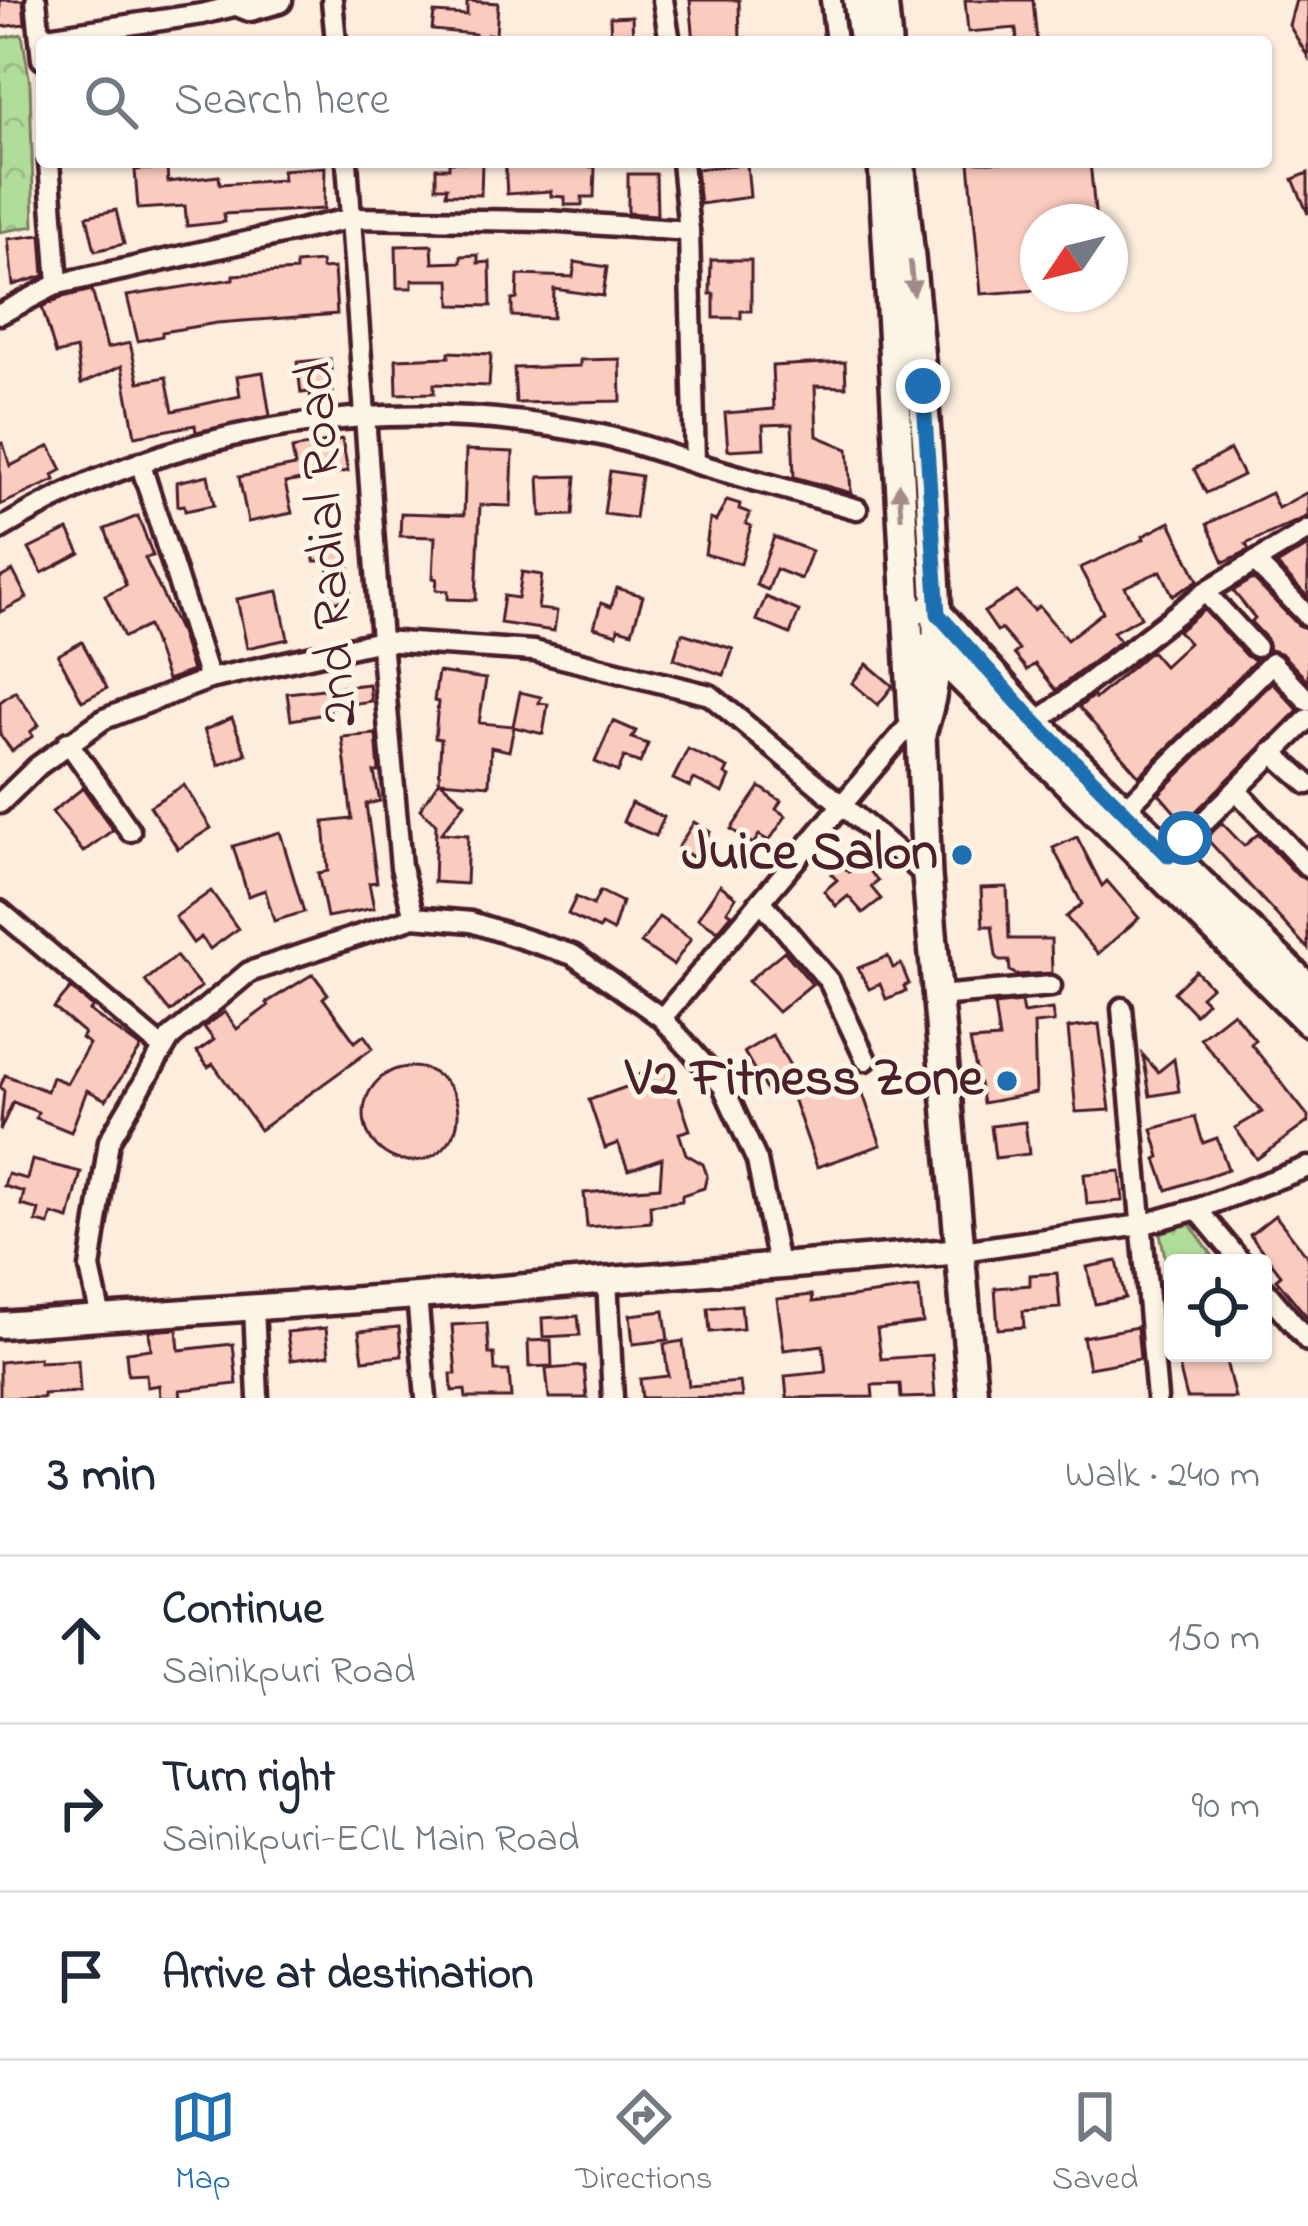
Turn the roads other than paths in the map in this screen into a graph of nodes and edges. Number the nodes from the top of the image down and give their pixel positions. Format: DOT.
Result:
graph roads {
  1 [pos="36,0"];
  2 [pos="279,0"];
  3 [pos="332,0"];
  4 [pos="663,0"];
  5 [pos="831,0"];
  6 [pos="858,0"];
  7 [pos="883,0"];
  8 [pos="234,2"];
  9 [pos="40,36"];
  10 [pos="54,36"];
  11 [pos="335,36"];
  12 [pos="669,36"];
  13 [pos="835,36"];
  14 [pos="863,36"];
  15 [pos="886,36"];
  16 [pos="50,168"];
  17 [pos="348,168"];
  18 [pos="683,168"];
  19 [pos="883,168"];
  20 [pos="901,168"];
  21 [pos="353,218"];
  22 [pos="689,231"];
  23 [pos="58,284"];
  24 [pos="0,314"];
  25 [pos="363,416"];
  26 [pos="140,462"];
  27 [pos="695,463"];
  28 [pos="857,508"];
  29 [pos="0,529"];
  30 [pos="1308,530"];
  31 [pos="1255,562"];
  32 [pos="1205,592"];
  33 [pos="908,613"];
  34 [pos="938,614"];
  35 [pos="1308,616"];
  36 [pos="381,641"];
  37 [pos="1256,646"];
  38 [pos="936,652"];
  39 [pos="208,679"];
  40 [pos="969,685"];
  41 [pos="1308,701"];
  42 [pos="1308,719"];
  43 [pos="920,721"];
  44 [pos="1036,723"];
  45 [pos="68,742"];
  46 [pos="1272,752"];
  47 [pos="1308,784"];
  48 [pos="1236,790"];
  49 [pos="841,802"];
  50 [pos="0,803"];
  51 [pos="1124,810"];
  52 [pos="130,831"];
  53 [pos="1169,856"];
  54 [pos="1308,867"];
  55 [pos="927,876"];
  56 [pos="761,902"];
  57 [pos="0,911"];
  58 [pos="414,917"];
  59 [pos="1051,986"];
  60 [pos="1308,988"];
  61 [pos="938,996"];
  62 [pos="1122,1008"];
  63 [pos="662,1018"];
  64 [pos="1308,1021"];
  65 [pos="162,1048"];
  66 [pos="866,1060"];
  67 [pos="1308,1167"];
  68 [pos="1197,1209"];
  69 [pos="1141,1225"];
  70 [pos="962,1251"];
  71 [pos="1234,1254"];
  72 [pos="778,1264"];
  73 [pos="607,1279"];
  74 [pos="417,1296"];
  75 [pos="1272,1299"];
  76 [pos="254,1307"];
  77 [pos="101,1318"];
  78 [pos="0,1325"];
  79 [pos="1308,1342"];
  80 [pos="259,1398"];
  81 [pos="426,1398"];
  82 [pos="613,1398"];
  83 [pos="973,1398"];
  84 [pos="1157,1398"];
  1 -- 9 [label="street"];
  2 -- 8 [label="street"];
  3 -- 11 [label="street"];
  4 -- 12 [label="street"];
  5 -- 13 [label="street"];
  6 -- 14 [label="main road"];
  7 -- 15 [label="main road"];
  8 -- 10 [label="street"];
  16 -- 23 [label="street"];
  17 -- 21 [label="street, 2nd Radial Road"];
  18 -- 22 [label="street"];
  33 -- 19 [label="main road, one-way"];
  20 -- 34 [label="main road, one-way"];
  21 -- 22 [label="street"];
  21 -- 23 [label="street"];
  21 -- 25 [label="street, 2nd Radial Road"];
  22 -- 27 [label="street"];
  23 -- 24 [label="street"];
  25 -- 26 [label="street"];
  25 -- 27 [label="street"];
  25 -- 36 [label="street, 2nd Radial Road"];
  26 -- 29 [label="street"];
  26 -- 39 [label="street"];
  27 -- 28 [label="street"];
  30 -- 31 [label="street"];
  31 -- 32 [label="street"];
  31 -- 35 [label="street"];
  32 -- 37 [label="street"];
  32 -- 44 [label="street"];
  33 -- 34 [label="main road"];
  33 -- 38 [label="main road"];
  33 -- 43 [label="main road"];
  34 -- 38 [label="main road"];
  34 -- 44 [label="main road"];
  36 -- 39 [label="street"];
  36 -- 49 [label="street"];
  36 -- 58 [label="street, 2nd Radial Road"];
  38 -- 40 [label="main road"];
  38 -- 43 [label="main road"];
  39 -- 45 [label="street"];
  40 -- 43 [label="main road"];
  40 -- 64 [label="main road"];
  41 -- 51 [label="street"];
  42 -- 46 [label="street"];
  43 -- 49 [label="street"];
  43 -- 55 [label="main road"];
  44 -- 51 [label="main road"];
  45 -- 50 [label="street"];
  45 -- 52 [label="street"];
  46 -- 47 [label="street"];
  46 -- 48 [label="street"];
  48 -- 53 [label="street"];
  48 -- 54 [label="street"];
  49 -- 55 [label="street"];
  49 -- 56 [label="street"];
  51 -- 53 [label="main road"];
  53 -- 60 [label="main road"];
  55 -- 61 [label="main road"];
  56 -- 63 [label="street"];
  56 -- 66 [label="street"];
  57 -- 65 [label="street"];
  58 -- 63 [label="street"];
  58 -- 65 [label="street"];
  59 -- 61 [label="street"];
  61 -- 70 [label="main road"];
  62 -- 69 [label="street"];
  63 -- 72 [label="street"];
  65 -- 77 [label="street"];
  67 -- 68 [label="street"];
  68 -- 69 [label="street"];
  68 -- 71 [label="street"];
  69 -- 70 [label="street"];
  69 -- 84 [label="street"];
  70 -- 72 [label="street"];
  70 -- 83 [label="main road"];
  72 -- 73 [label="street"];
  73 -- 74 [label="street"];
  73 -- 82 [label="street"];
  74 -- 76 [label="street"];
  74 -- 81 [label="street"];
  75 -- 79 [label="street"];
  76 -- 77 [label="street"];
  76 -- 80 [label="street"];
  77 -- 78 [label="street"];
}
